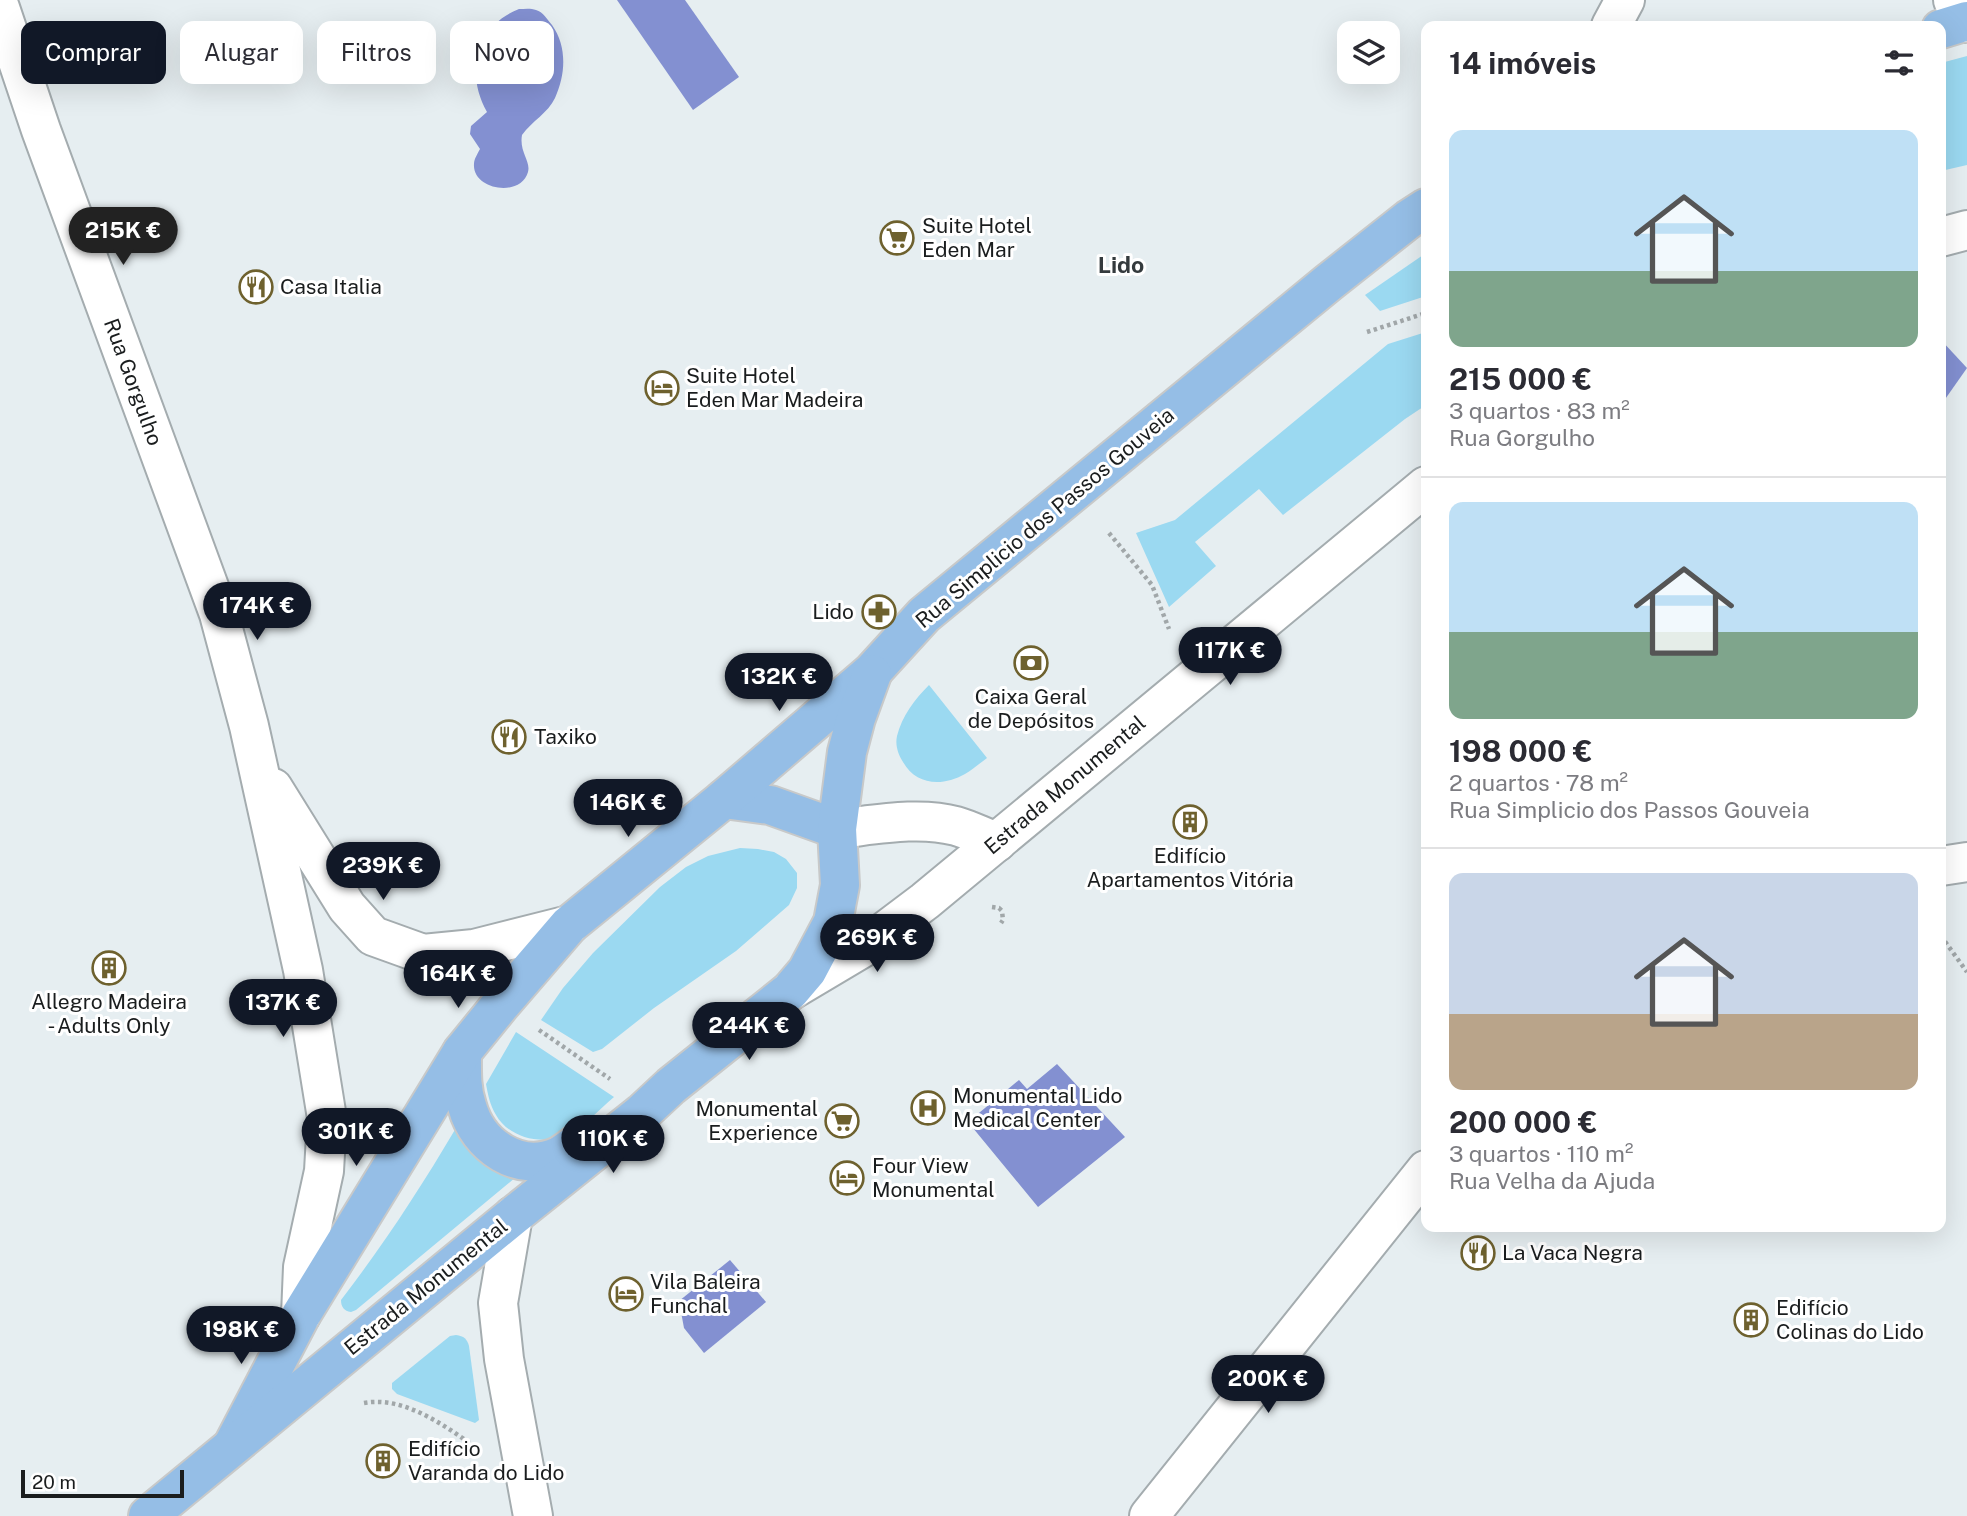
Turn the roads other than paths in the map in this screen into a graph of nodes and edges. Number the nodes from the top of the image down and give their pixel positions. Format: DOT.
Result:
graph roads {
  1 [pos="1625,0"];
  2 [pos="0,8"];
  3 [pos="1614,21"];
  4 [pos="1421,211"];
  5 [pos="1967,230"];
  6 [pos="1946,236"];
  7 [pos="1421,490"];
  8 [pos="872,672"];
  9 [pos="256,759"];
  10 [pos="724,799"];
  11 [pos="837,829"];
  12 [pos="996,842"];
  13 [pos="1967,862"];
  14 [pos="1946,865"];
  15 [pos="569,925"];
  16 [pos="790,991"];
  17 [pos="461,1052"];
  18 [pos="671,1086"];
  19 [pos="1421,1176"];
  20 [pos="513,1216"];
  21 [pos="301,1315"];
  22 [pos="233,1445"];
  23 [pos="148,1516"];
  24 [pos="533,1516"];
  25 [pos="1149,1516"];
  1 -- 3 [label="street"];
  2 -- 9 [label="street, Rua Gorgulho"];
  4 -- 8 [label="main road, Rua Simplicio dos Passos Gouveia"];
  5 -- 6 [label="street"];
  7 -- 12 [label="street, Estrada Monumental"];
  8 -- 10 [label="main road, Rua Simplicio dos Passos Gouveia"];
  8 -- 11 [label="main road, Estrada Monumental"];
  9 -- 15 [label="street, Rua Gorgulho"];
  9 -- 21 [label="street, Rua Gorgulho"];
  10 -- 11 [label="main road"];
  10 -- 15 [label="main road, Rua Simplicio dos Passos Gouveia"];
  11 -- 12 [label="street"];
  11 -- 16 [label="main road, Estrada Monumental"];
  12 -- 16 [label="street, Estrada Monumental"];
  13 -- 14 [label="street"];
  15 -- 17 [label="main road, Rua Simplicio dos Passos Gouveia"];
  16 -- 18 [label="main road, Estrada Monumental"];
  17 -- 18 [label="main road, Estrada Monumental"];
  17 -- 21 [label="main road, Rua Simplicio dos Passos Gouveia"];
  18 -- 20 [label="main road, Estrada Monumental"];
  19 -- 25 [label="street"];
  20 -- 22 [label="main road, Estrada Monumental"];
  20 -- 24 [label="street"];
  21 -- 22 [label="main road, Rua Simplicio dos Passos Gouveia"];
  22 -- 23 [label="main road, Estrada Monumental"];
}
